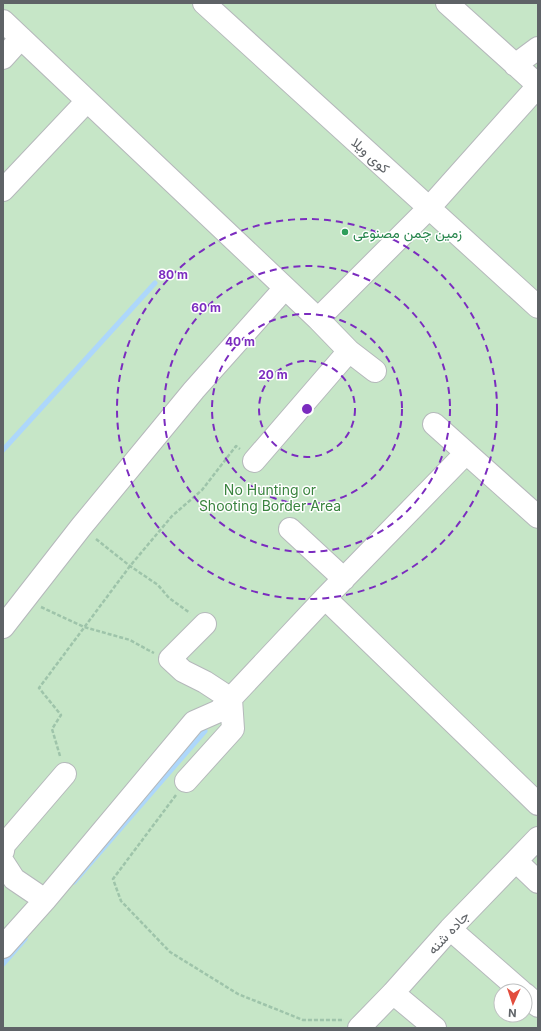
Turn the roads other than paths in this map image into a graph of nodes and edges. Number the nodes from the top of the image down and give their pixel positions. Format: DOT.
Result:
graph roads {
  1 [pos="204,3"];
  2 [pos="447,3"];
  3 [pos="3,21"];
  4 [pos="21,38"];
  5 [pos="538,48"];
  6 [pos="3,58"];
  7 [pos="515,65"];
  8 [pos="538,85"];
  9 [pos="87,101"];
  10 [pos="3,190"];
  11 [pos="429,208"];
  12 [pos="285,288"];
  13 [pos="538,307"];
  14 [pos="318,319"];
  15 [pos="349,352"];
  16 [pos="375,371"];
  17 [pos="434,424"];
  18 [pos="466,453"];
  19 [pos="254,461"];
  20 [pos="538,517"];
  21 [pos="290,529"];
  22 [pos="344,578"];
  23 [pos="325,598"];
  24 [pos="205,624"];
  25 [pos="3,627"];
  26 [pos="231,699"];
  27 [pos="65,774"];
  28 [pos="186,781"];
  29 [pos="538,804"];
  30 [pos="538,838"];
  31 [pos="3,851"];
  32 [pos="516,861"];
  33 [pos="3,862"];
  34 [pos="538,882"];
  35 [pos="45,900"];
  36 [pos="450,929"];
  37 [pos="3,947"];
  38 [pos="512,983"];
  39 [pos="393,993"];
  40 [pos="363,1024"];
  41 [pos="435,1028"];
  1 -- 11 [label="street, کوی ویلا"];
  2 -- 7 [label="street"];
  3 -- 4 [label="street"];
  4 -- 6 [label="street"];
  4 -- 9 [label="street"];
  5 -- 7 [label="street"];
  7 -- 8 [label="street"];
  8 -- 11 [label="street"];
  9 -- 10 [label="street"];
  9 -- 12 [label="street"];
  11 -- 13 [label="street, کوی ویلا"];
  11 -- 14 [label="street"];
  12 -- 14 [label="street"];
  12 -- 25 [label="street"];
  14 -- 15 [label="street"];
  15 -- 16 [label="street"];
  15 -- 19 [label="street"];
  17 -- 18 [label="street"];
  18 -- 20 [label="street"];
  18 -- 22 [label="street"];
  21 -- 22 [label="street"];
  22 -- 23 [label="street"];
  23 -- 26 [label="street"];
  23 -- 29 [label="street"];
  24 -- 26 [label="street"];
  26 -- 28 [label="street"];
  26 -- 35 [label="street"];
  27 -- 31 [label="street"];
  30 -- 32 [label="street, جاده شنه"];
  32 -- 34 [label="street"];
  32 -- 36 [label="street, جاده شنه"];
  33 -- 35 [label="street"];
  35 -- 37 [label="street"];
  36 -- 38 [label="street"];
  36 -- 39 [label="street, جاده شنه"];
  39 -- 40 [label="street, جاده شنه"];
  39 -- 41 [label="street"];
}
